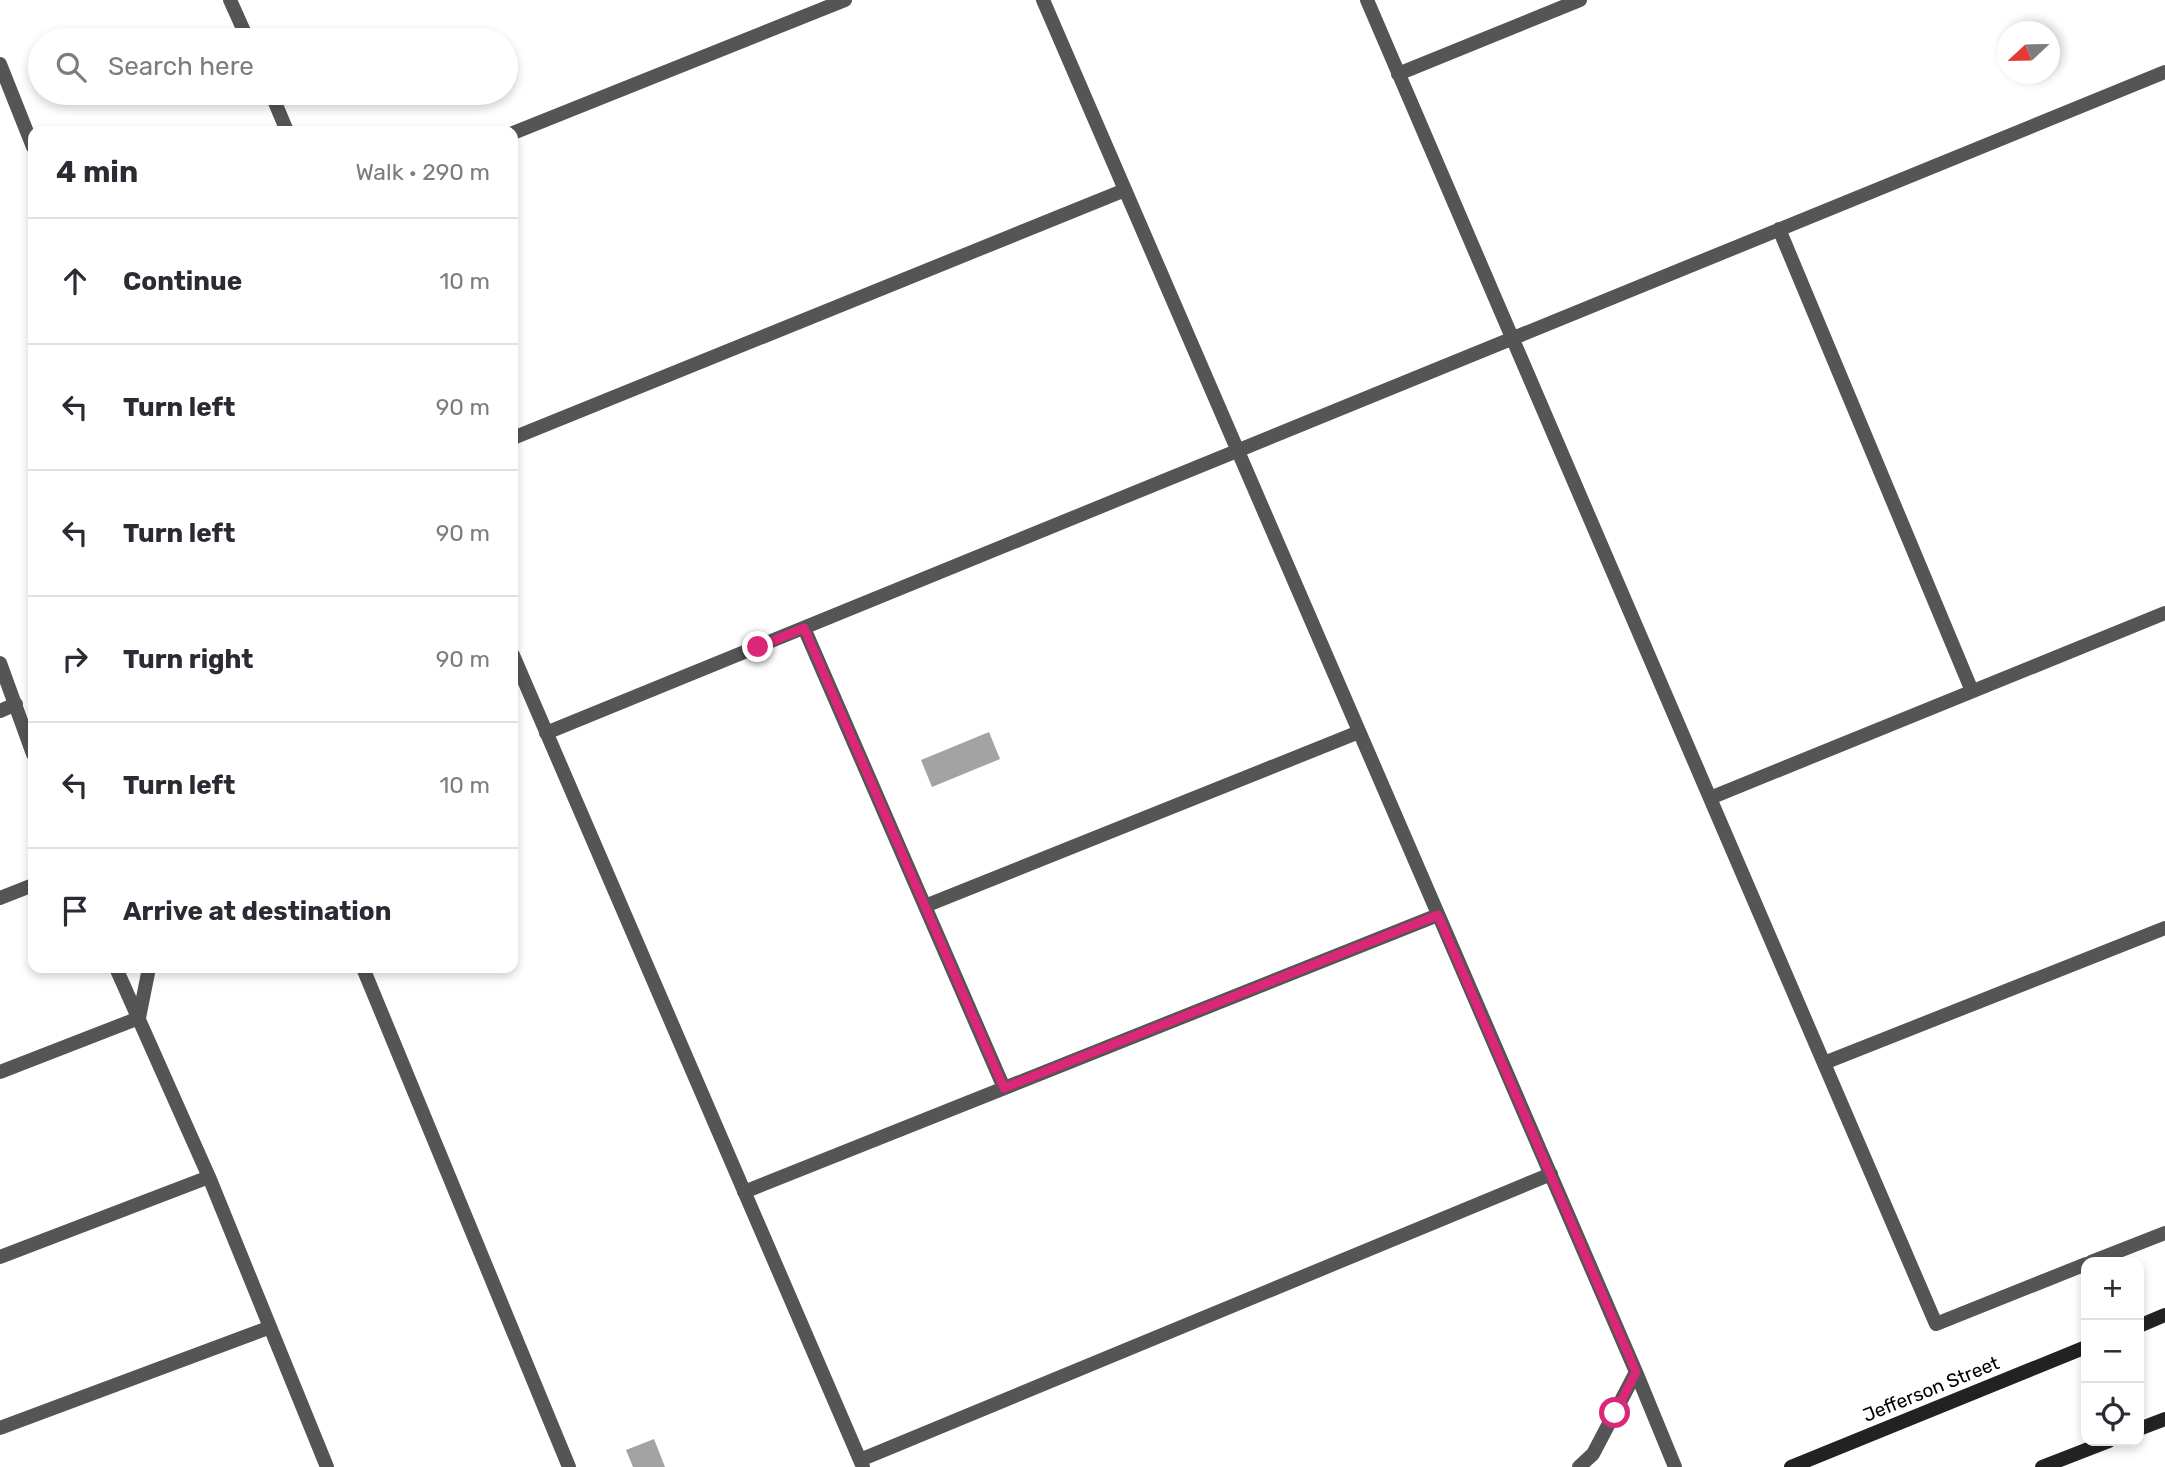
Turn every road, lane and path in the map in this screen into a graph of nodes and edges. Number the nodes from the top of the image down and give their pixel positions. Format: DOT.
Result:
graph roads {
  1 [pos="230,0"];
  2 [pos="845,0"];
  3 [pos="1043,0"];
  4 [pos="1367,0"];
  5 [pos="1580,0"];
  6 [pos="243,28"];
  7 [pos="0,64"];
  8 [pos="2165,72"];
  9 [pos="1398,74"];
  10 [pos="276,105"];
  11 [pos="285,126"];
  12 [pos="518,132"];
  13 [pos="28,134"];
  14 [pos="1125,190"];
  15 [pos="1779,229"];
  16 [pos="1513,338"];
  17 [pos="518,436"];
  18 [pos="1238,451"];
  19 [pos="2165,612"];
  20 [pos="804,628"];
  21 [pos="0,663"];
  22 [pos="518,666"];
  23 [pos="1972,691"];
  24 [pos="16,704"];
  25 [pos="0,711"];
  26 [pos="1359,732"];
  27 [pos="547,733"];
  28 [pos="28,739"];
  29 [pos="1710,798"];
  30 [pos="28,887"];
  31 [pos="0,898"];
  32 [pos="925,906"];
  33 [pos="1438,915"];
  34 [pos="2165,928"];
  35 [pos="118,973"];
  36 [pos="148,973"];
  37 [pos="365,973"];
  38 [pos="139,1018"];
  39 [pos="1824,1063"];
  40 [pos="0,1072"];
  41 [pos="1004,1088"];
  42 [pos="1551,1174"];
  43 [pos="209,1177"];
  44 [pos="744,1192"];
  45 [pos="2165,1233"];
  46 [pos="0,1257"];
  47 [pos="2104,1257"];
  48 [pos="2081,1266"];
  49 [pos="2165,1315"];
  50 [pos="2144,1324"];
  51 [pos="268,1328"];
  52 [pos="2081,1349"];
  53 [pos="1636,1372"];
  54 [pos="2165,1419"];
  55 [pos="2144,1427"];
  56 [pos="0,1428"];
  57 [pos="2096,1446"];
  58 [pos="861,1464"];
  59 [pos="327,1467"];
  60 [pos="569,1467"];
  61 [pos="1579,1467"];
  62 [pos="1675,1467"];
  63 [pos="1791,1467"];
  64 [pos="2042,1467"];
  1 -- 6 [label="street"];
  2 -- 12 [label="street"];
  3 -- 14 [label="street"];
  4 -- 9 [label="street"];
  5 -- 9 [label="street"];
  7 -- 13 [label="street"];
  8 -- 15 [label="street"];
  9 -- 16 [label="street"];
  10 -- 11 [label="street"];
  14 -- 17 [label="street"];
  14 -- 18 [label="street"];
  15 -- 16 [label="street"];
  15 -- 23 [label="street"];
  16 -- 18 [label="street"];
  16 -- 29 [label="street"];
  18 -- 20 [label="street"];
  18 -- 26 [label="street"];
  19 -- 23 [label="street"];
  20 -- 27 [label="street"];
  20 -- 32 [label="street"];
  21 -- 24 [label="street"];
  22 -- 27 [label="street"];
  23 -- 29 [label="street"];
  24 -- 25 [label="street"];
  24 -- 28 [label="street"];
  26 -- 32 [label="street"];
  26 -- 33 [label="street"];
  27 -- 44 [label="street"];
  29 -- 39 [label="street"];
  30 -- 31 [label="street"];
  32 -- 41 [label="street"];
  33 -- 41 [label="street"];
  33 -- 42 [label="street"];
  34 -- 39 [label="street"];
  35 -- 38 [label="street"];
  36 -- 38 [label="street"];
  37 -- 60 [label="street"];
  38 -- 40 [label="street"];
  38 -- 43 [label="street"];
  39 -- 48 [label="street"];
  41 -- 44 [label="street"];
  42 -- 53 [label="street"];
  42 -- 58 [label="street"];
  43 -- 46 [label="street"];
  43 -- 51 [label="street"];
  44 -- 58 [label="street"];
  45 -- 47 [label="street"];
  49 -- 50 [label="main road"];
  51 -- 56 [label="street"];
  51 -- 59 [label="street"];
  52 -- 63 [label="main road, Jefferson Street"];
  53 -- 61 [label="street"];
  53 -- 62 [label="street"];
  54 -- 55 [label="main road"];
  57 -- 64 [label="main road"];
}
